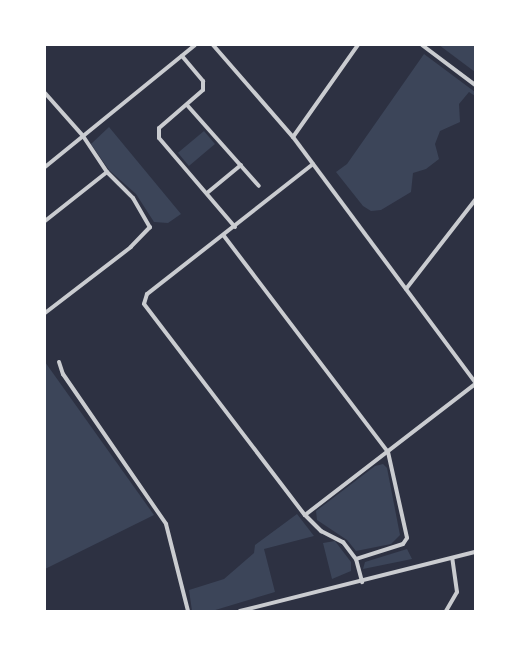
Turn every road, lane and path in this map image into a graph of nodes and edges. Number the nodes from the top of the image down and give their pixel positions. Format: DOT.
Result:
graph roads {
  1 [pos="195,45"];
  2 [pos="213,45"];
  3 [pos="358,45"];
  4 [pos="422,45"];
  5 [pos="182,56"];
  6 [pos="475,85"];
  7 [pos="45,93"];
  8 [pos="186,105"];
  9 [pos="83,136"];
  10 [pos="293,137"];
  11 [pos="313,164"];
  12 [pos="241,165"];
  13 [pos="45,167"];
  14 [pos="107,172"];
  15 [pos="259,186"];
  16 [pos="207,193"];
  17 [pos="475,200"];
  18 [pos="45,221"];
  19 [pos="235,227"];
  20 [pos="224,236"];
  21 [pos="406,289"];
  22 [pos="45,313"];
  23 [pos="59,362"];
  24 [pos="475,383"];
  25 [pos="388,452"];
  26 [pos="305,515"];
  27 [pos="475,552"];
  28 [pos="452,558"];
  29 [pos="356,559"];
  30 [pos="362,582"];
  31 [pos="188,611"];
  32 [pos="240,611"];
  33 [pos="446,611"];
  1 -- 5 [label="street"];
  2 -- 10 [label="street"];
  3 -- 10 [label="street"];
  4 -- 6 [label="street"];
  5 -- 8 [label="street"];
  5 -- 9 [label="street"];
  7 -- 9 [label="street"];
  8 -- 12 [label="street"];
  8 -- 16 [label="street"];
  9 -- 13 [label="street"];
  9 -- 14 [label="street"];
  10 -- 11 [label="street"];
  11 -- 19 [label="street"];
  11 -- 21 [label="street"];
  12 -- 15 [label="street"];
  12 -- 16 [label="street"];
  14 -- 18 [label="street"];
  14 -- 22 [label="street"];
  16 -- 19 [label="street"];
  17 -- 21 [label="street"];
  19 -- 20 [label="street"];
  20 -- 25 [label="street"];
  20 -- 26 [label="street"];
  21 -- 24 [label="street"];
  23 -- 31 [label="street"];
  24 -- 25 [label="street"];
  25 -- 26 [label="street"];
  25 -- 29 [label="street"];
  26 -- 29 [label="street"];
  27 -- 28 [label="street"];
  28 -- 30 [label="street"];
  28 -- 33 [label="street"];
  29 -- 30 [label="street"];
  30 -- 32 [label="street"];
}
